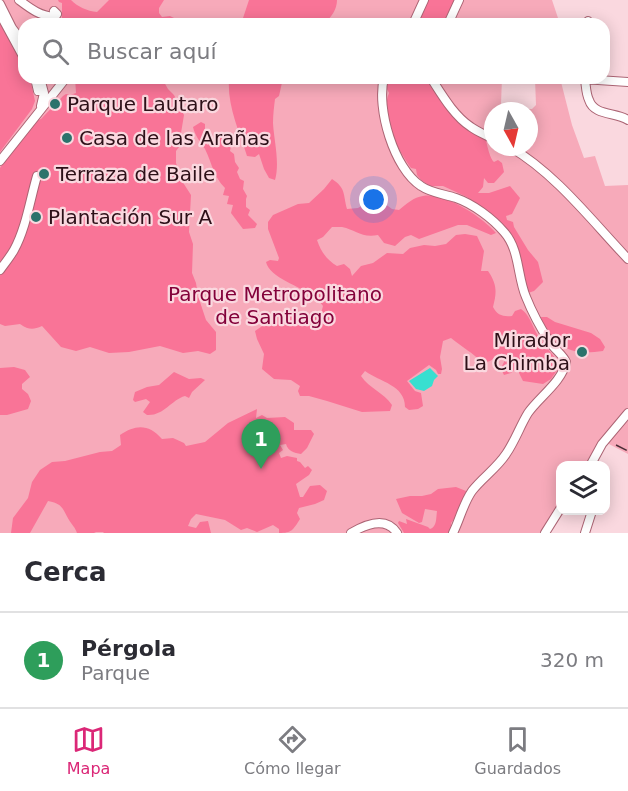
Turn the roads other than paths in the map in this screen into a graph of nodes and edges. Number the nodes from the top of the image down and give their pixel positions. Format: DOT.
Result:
graph roads {
  1 [pos="19,0"];
  2 [pos="424,0"];
  3 [pos="459,0"];
  4 [pos="0,4"];
  5 [pos="54,10"];
  6 [pos="0,14"];
  7 [pos="416,18"];
  8 [pos="451,18"];
  9 [pos="18,36"];
  10 [pos="18,47"];
  11 [pos="610,80"];
  12 [pos="628,82"];
  13 [pos="36,84"];
  14 [pos="42,84"];
  15 [pos="44,84"];
  16 [pos="62,84"];
  17 [pos="383,84"];
  18 [pos="435,84"];
  19 [pos="586,84"];
  20 [pos="57,90"];
  21 [pos="39,108"];
  22 [pos="628,120"];
  23 [pos="484,134"];
  24 [pos="524,156"];
  25 [pos="0,161"];
  26 [pos="37,176"];
  27 [pos="628,259"];
  28 [pos="0,270"];
  29 [pos="628,413"];
  30 [pos="592,461"];
  31 [pos="557,515"];
  32 [pos="590,515"];
  33 [pos="351,533"];
  34 [pos="397,533"];
  35 [pos="453,533"];
  36 [pos="545,533"];
  37 [pos="585,533"];
  1 -- 5 [label="street"];
  2 -- 7 [label="street"];
  3 -- 8 [label="street"];
  4 -- 9 [label="street"];
  6 -- 10 [label="street"];
  11 -- 12 [label="street"];
  13 -- 21 [label="street"];
  14 -- 21 [label="street"];
  15 -- 20 [label="street"];
  16 -- 20 [label="street"];
  17 -- 35 [label="street"];
  18 -- 23 [label="street"];
  19 -- 22 [label="street"];
  20 -- 21 [label="street"];
  21 -- 25 [label="street"];
  24 -- 27 [label="street"];
  26 -- 28 [label="street"];
  29 -- 30 [label="street"];
  31 -- 36 [label="street"];
  32 -- 37 [label="street"];
  33 -- 34 [label="street"];
}
